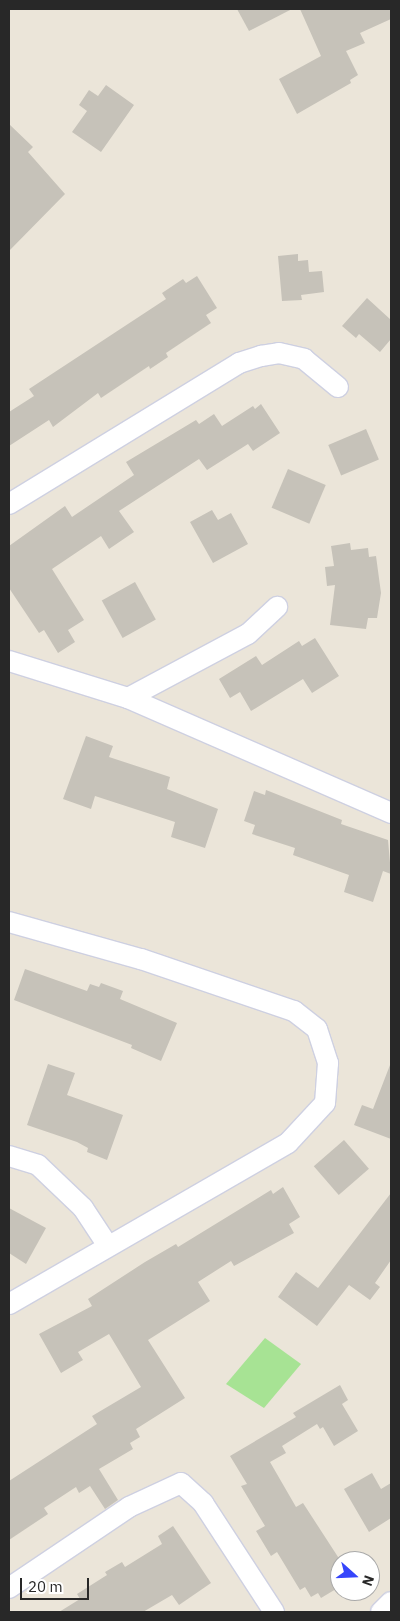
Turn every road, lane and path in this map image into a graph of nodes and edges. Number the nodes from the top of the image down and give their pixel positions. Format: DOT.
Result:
graph roads {
  1 [pos="338,387"];
  2 [pos="9,504"];
  3 [pos="277,607"];
  4 [pos="9,661"];
  5 [pos="128,698"];
  6 [pos="391,813"];
  7 [pos="9,922"];
  8 [pos="9,1156"];
  9 [pos="108,1246"];
  10 [pos="9,1304"];
  11 [pos="9,1588"];
  12 [pos="391,1602"];
  13 [pos="274,1612"];
  14 [pos="382,1612"];
  1 -- 2 [label="street"];
  3 -- 5 [label="street"];
  4 -- 5 [label="street"];
  5 -- 6 [label="street"];
  7 -- 9 [label="street"];
  8 -- 9 [label="street"];
  9 -- 10 [label="street"];
  11 -- 13 [label="street"];
  12 -- 14 [label="street"];
}
